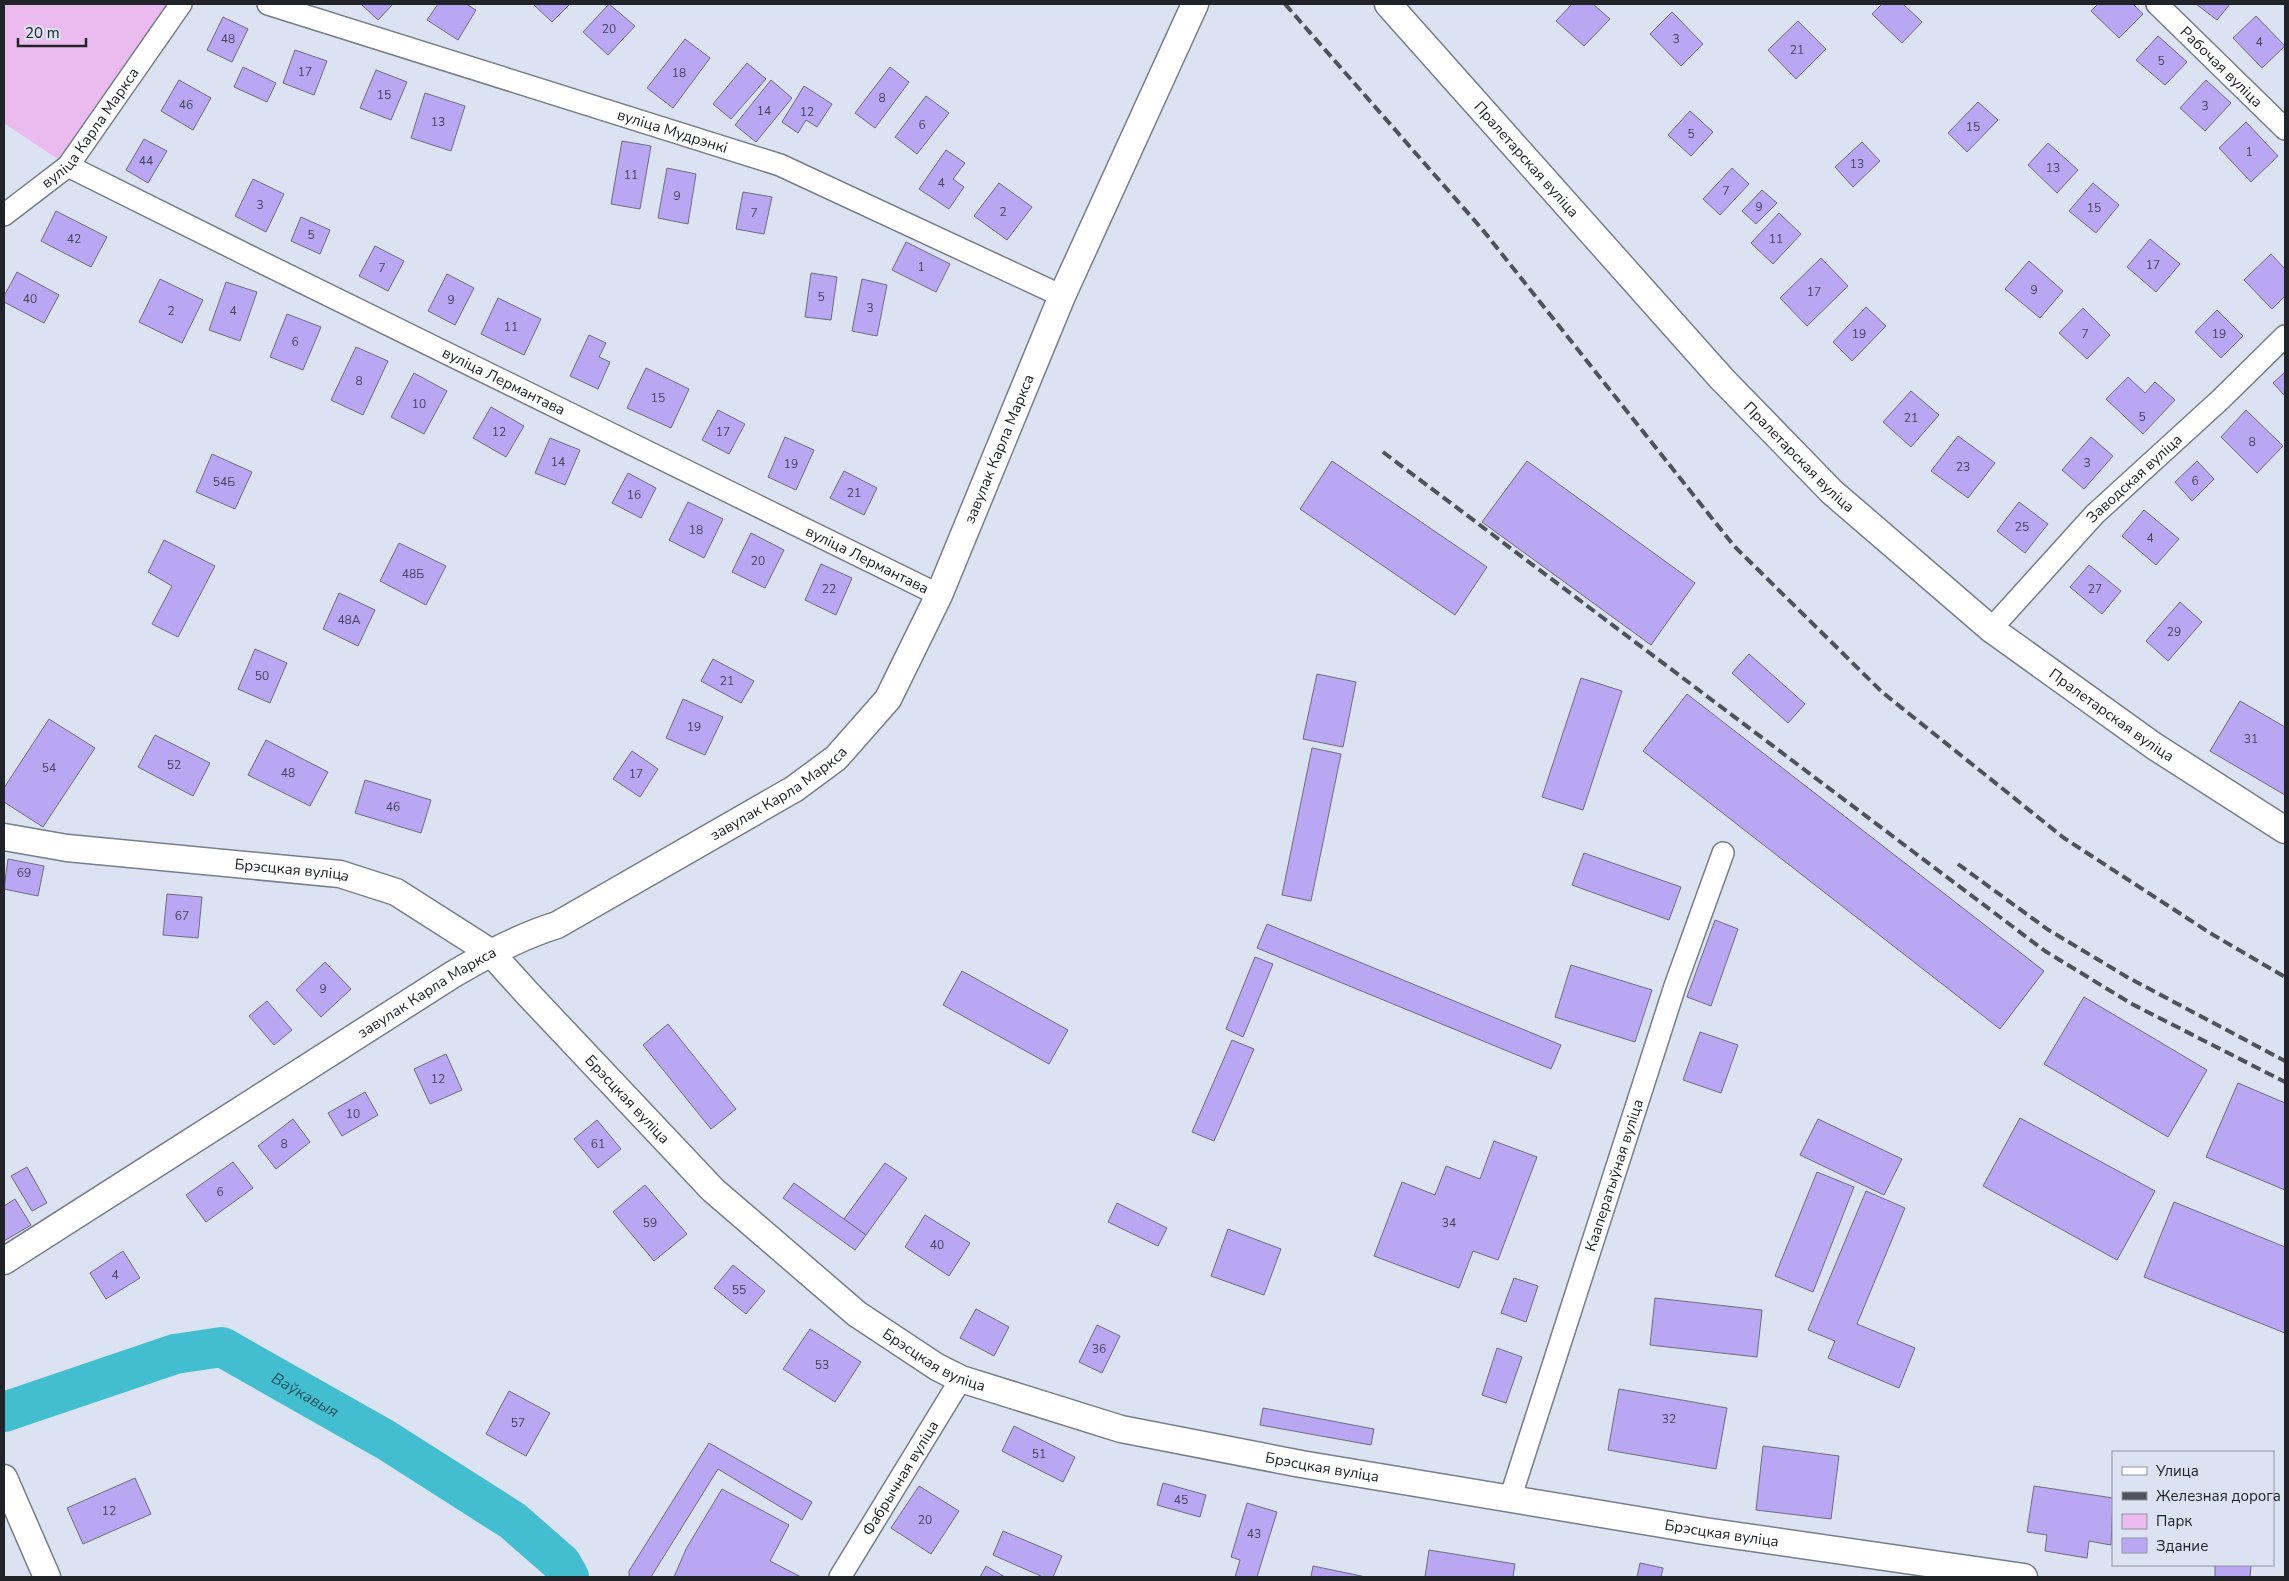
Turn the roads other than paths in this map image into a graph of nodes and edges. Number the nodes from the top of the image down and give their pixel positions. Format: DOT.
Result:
graph roads {
  1 [pos="181,4"];
  2 [pos="268,4"];
  3 [pos="1388,4"];
  4 [pos="2157,4"];
  5 [pos="1188,7"];
  6 [pos="2285,129"];
  7 [pos="68,166"];
  8 [pos="4,215"];
  9 [pos="1062,296"];
  10 [pos="2285,336"];
  11 [pos="939,595"];
  12 [pos="1991,629"];
  13 [pos="2285,830"];
  14 [pos="4,837"];
  15 [pos="1723,853"];
  16 [pos="490,952"];
  17 [pos="4,1261"];
  18 [pos="961,1380"];
  19 [pos="4,1478"];
  20 [pos="1510,1499"];
  21 [pos="47,1577"];
  22 [pos="840,1577"];
  23 [pos="2024,1577"];
  1 -- 7 [label="street, вуліца Карла Маркса"];
  2 -- 9 [label="street, вуліца Мудрэнкі"];
  3 -- 12 [label="street, Пралетарская вуліца"];
  4 -- 6 [label="street, Рабочая вуліца"];
  5 -- 9 [label="street, завулак Карла Маркса"];
  7 -- 8 [label="street, вуліца Карла Маркса"];
  7 -- 11 [label="street, вуліца Лермантава"];
  9 -- 11 [label="street, завулак Карла Маркса"];
  10 -- 12 [label="street, Заводская вуліца"];
  11 -- 16 [label="street, завулак Карла Маркса"];
  12 -- 13 [label="street, Пралетарская вуліца"];
  14 -- 16 [label="street, Брэсцкая вуліца"];
  15 -- 20 [label="street, Кааператыўная вуліца"];
  16 -- 17 [label="street, завулак Карла Маркса"];
  16 -- 18 [label="street, Брэсцкая вуліца"];
  18 -- 20 [label="street, Брэсцкая вуліца"];
  18 -- 22 [label="street, Фабрычная вуліца"];
  19 -- 21 [label="street"];
  20 -- 23 [label="street, Брэсцкая вуліца"];
}
